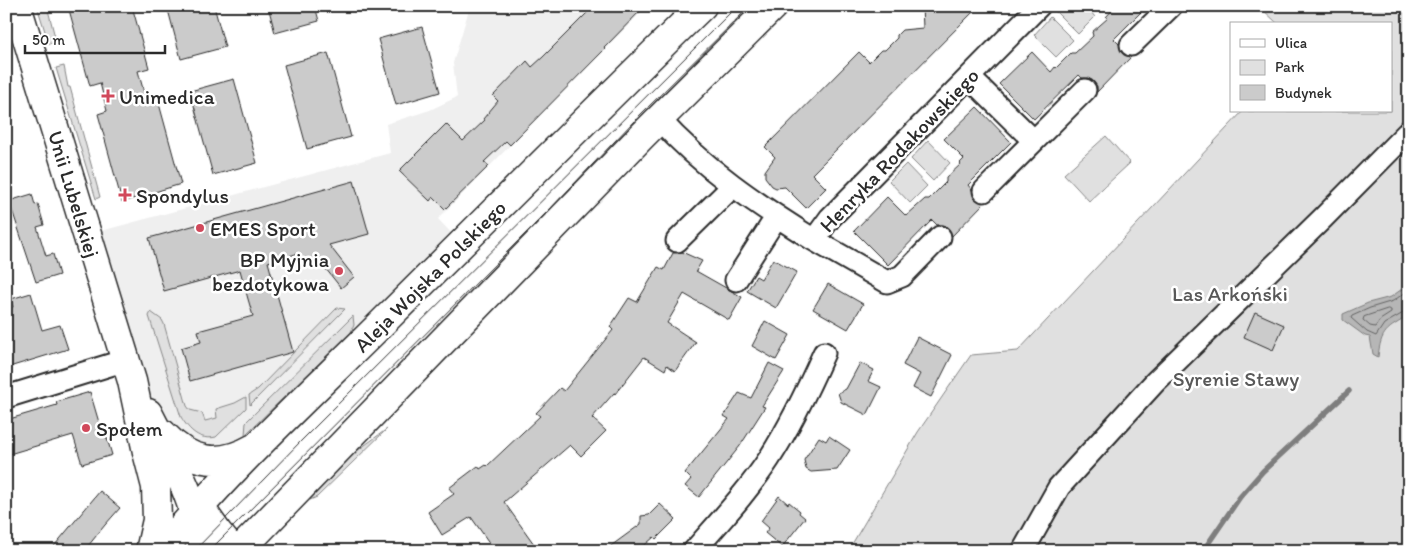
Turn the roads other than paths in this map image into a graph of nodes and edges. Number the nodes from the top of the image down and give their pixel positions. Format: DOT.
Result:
graph roads {
  1 [pos="16,6"];
  2 [pos="702,6"];
  3 [pos="774,6"];
  4 [pos="1039,6"];
  5 [pos="1171,6"];
  6 [pos="1131,45"];
  7 [pos="970,77"];
  8 [pos="1085,90"];
  9 [pos="659,119"];
  10 [pos="1409,131"];
  11 [pos="1034,141"];
  12 [pos="733,186"];
  13 [pos="984,191"];
  14 [pos="777,216"];
  15 [pos="940,237"];
  16 [pos="814,240"];
  17 [pos="677,241"];
  18 [pos="736,280"];
  19 [pos="824,353"];
  20 [pos="129,371"];
  21 [pos="6,397"];
  22 [pos="152,422"];
  23 [pos="261,443"];
  24 [pos="156,487"];
  25 [pos="196,526"];
  26 [pos="150,551"];
  27 [pos="162,551"];
  28 [pos="227,551"];
  29 [pos="233,551"];
  30 [pos="239,551"];
  31 [pos="694,551"];
  32 [pos="1023,551"];
  1 -- 20 [label="main road, Unii Lubelskiej"];
  2 -- 23 [label="main road, Aleja Wojska Polskiego"];
  3 -- 9 [label="main road"];
  4 -- 7 [label="street, Henryka Rodakowskiego"];
  5 -- 6 [label="street"];
  7 -- 11 [label="street"];
  7 -- 16 [label="street, Henryka Rodakowskiego"];
  8 -- 11 [label="street"];
  9 -- 12 [label="street, Henryka Rodakowskiego"];
  9 -- 30 [label="main road"];
  10 -- 32 [label="street"];
  11 -- 13 [label="street"];
  12 -- 14 [label="street, Henryka Rodakowskiego"];
  12 -- 17 [label="street"];
  14 -- 16 [label="street, Henryka Rodakowskiego"];
  14 -- 18 [label="street"];
  15 -- 16 [label="street"];
  19 -- 31 [label="street"];
  20 -- 21 [label="street"];
  20 -- 22 [label="main road, Unii Lubelskiej"];
  20 -- 24 [label="main road, Unii Lubelskiej"];
  22 -- 23 [label="main road, Unii Lubelskiej"];
  22 -- 25 [label="main road, Unii Lubelskiej"];
  23 -- 25 [label="main road, Aleja Wojska Polskiego"];
  24 -- 25 [label="main road, Unii Lubelskiej"];
  24 -- 26 [label="main road, Unii Lubelskiej"];
  25 -- 27 [label="main road, Aleja Wojska Polskiego"];
  25 -- 28 [label="main road"];
  25 -- 29 [label="main road"];
}
